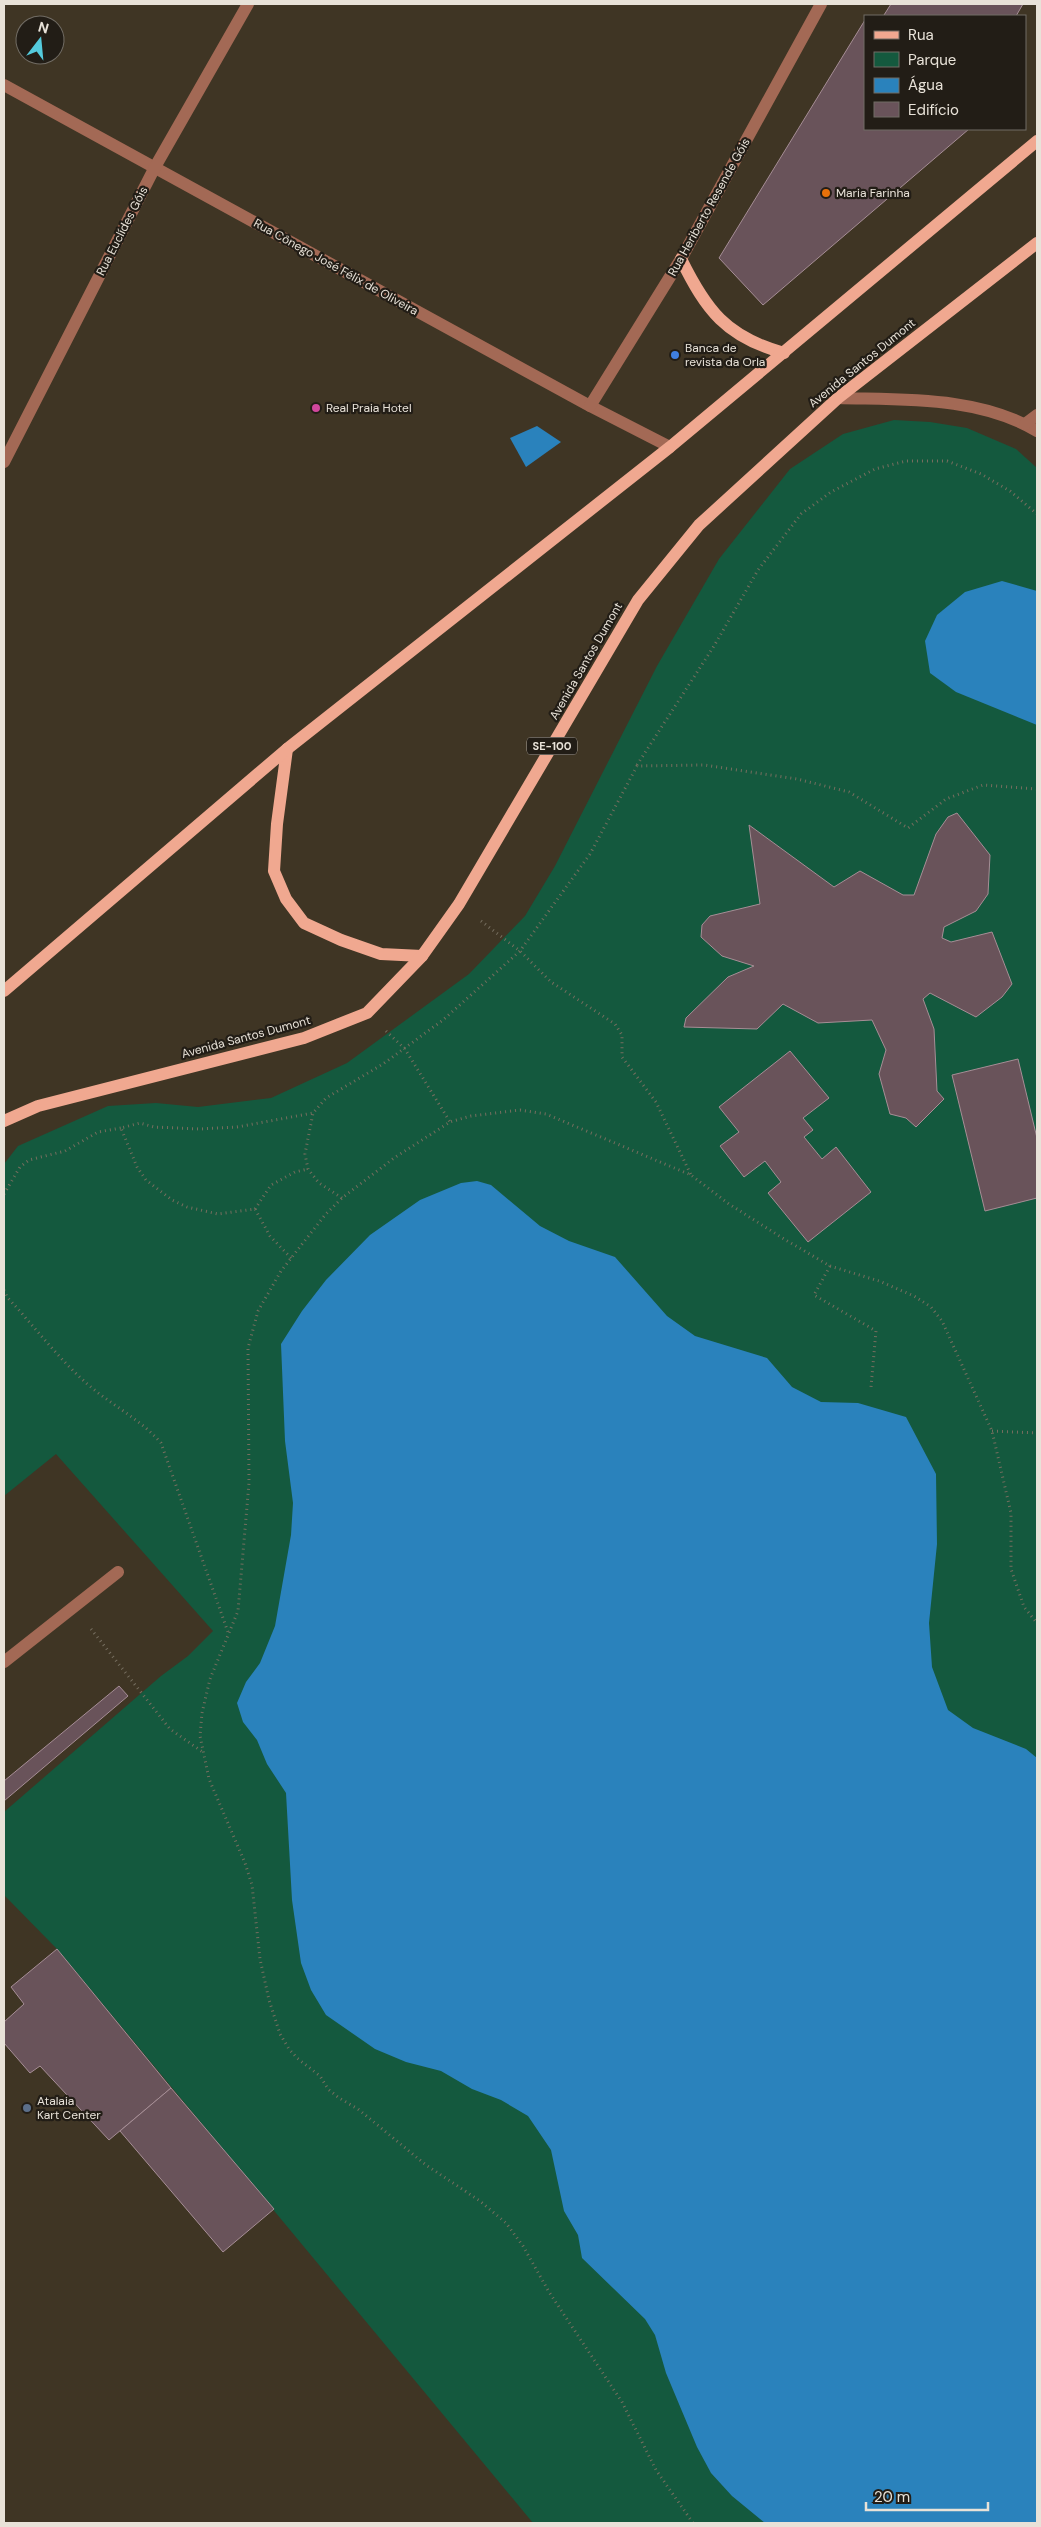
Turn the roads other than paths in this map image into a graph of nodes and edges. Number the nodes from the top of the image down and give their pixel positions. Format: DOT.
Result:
graph roads {
  1 [pos="248,4"];
  2 [pos="821,4"];
  3 [pos="4,85"];
  4 [pos="1037,141"];
  5 [pos="154,167"];
  6 [pos="1037,243"];
  7 [pos="681,259"];
  8 [pos="784,353"];
  9 [pos="838,398"];
  10 [pos="590,406"];
  11 [pos="1037,415"];
  12 [pos="1025,424"];
  13 [pos="1037,431"];
  14 [pos="670,447"];
  15 [pos="4,462"];
  16 [pos="287,749"];
  17 [pos="422,956"];
  18 [pos="4,991"];
  19 [pos="4,1121"];
  20 [pos="118,1572"];
  21 [pos="4,1662"];
  1 -- 5 [label="street, Rua Euclídes Góis"];
  2 -- 7 [label="street, Rua Heriberto Resende Góis"];
  3 -- 5 [label="street, Rua Cônego José Félix de Oliveira"];
  4 -- 8 [label="main road"];
  5 -- 10 [label="street, Rua Cônego José Félix de Oliveira"];
  5 -- 15 [label="street, Rua Euclídes Góis"];
  6 -- 9 [label="main road, Avenida Santos Dumont / SE-100"];
  7 -- 8 [label="main road"];
  7 -- 10 [label="street, Rua Heriberto Resende Góis"];
  8 -- 14 [label="main road"];
  9 -- 12 [label="street"];
  9 -- 17 [label="main road, Avenida Santos Dumont / SE-100"];
  10 -- 14 [label="street, Rua Cônego José Félix de Oliveira"];
  11 -- 12 [label="street"];
  12 -- 13 [label="street"];
  14 -- 16 [label="main road"];
  16 -- 17 [label="main road"];
  16 -- 18 [label="main road"];
  17 -- 19 [label="main road, Avenida Santos Dumont / SE-100"];
  20 -- 21 [label="street"];
}
